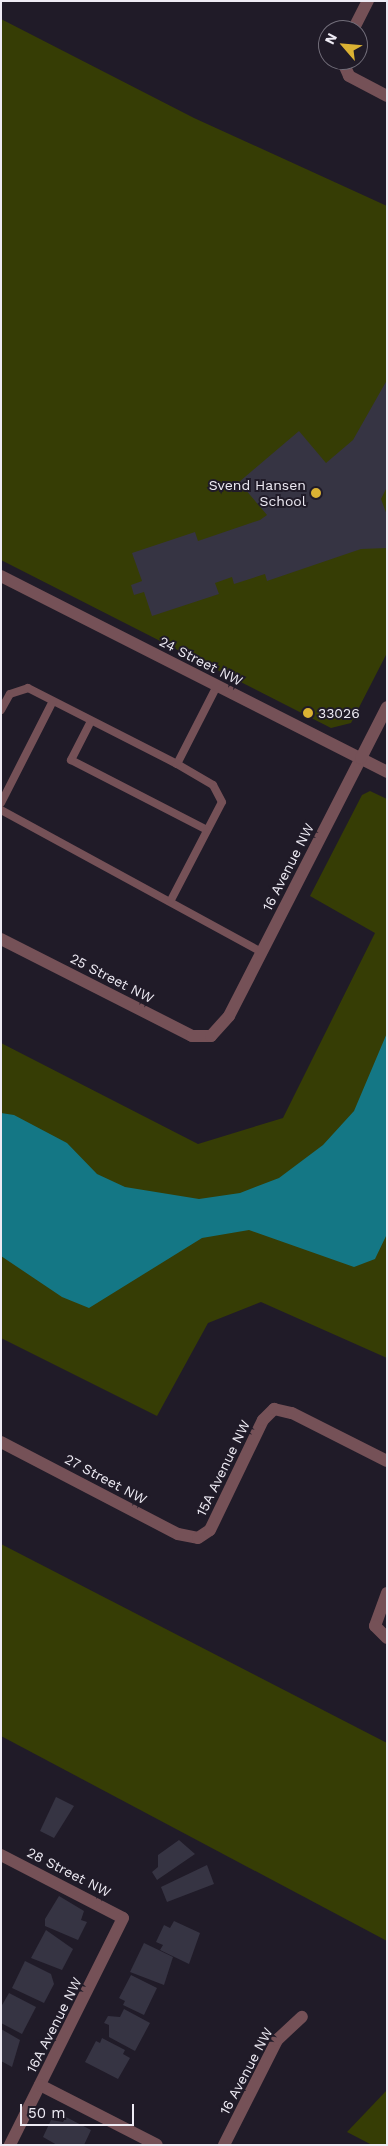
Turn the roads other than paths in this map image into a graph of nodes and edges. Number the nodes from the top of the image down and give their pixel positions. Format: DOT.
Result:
graph roads {
  1 [pos="368,1"];
  2 [pos="358,20"];
  3 [pos="350,70"];
  4 [pos="387,96"];
  5 [pos="1,576"];
  6 [pos="217,686"];
  7 [pos="53,701"];
  8 [pos="387,707"];
  9 [pos="1,710"];
  10 [pos="91,721"];
  11 [pos="360,758"];
  12 [pos="177,764"];
  13 [pos="387,772"];
  14 [pos="1,803"];
  15 [pos="1,810"];
  16 [pos="207,830"];
  17 [pos="171,900"];
  18 [pos="1,939"];
  19 [pos="261,952"];
  20 [pos="211,1036"];
  21 [pos="1,1442"];
  22 [pos="387,1462"];
  23 [pos="198,1538"];
  24 [pos="387,1593"];
  25 [pos="387,1638"];
  26 [pos="1,1855"];
  27 [pos="123,1918"];
  28 [pos="302,2016"];
  29 [pos="40,2085"];
  30 [pos="10,2145"];
  31 [pos="157,2145"];
  32 [pos="224,2145"];
  1 -- 2 [label="street"];
  3 -- 4 [label="street"];
  5 -- 6 [label="street, 24 Street NW"];
  6 -- 11 [label="street, 24 Street NW"];
  6 -- 12 [label="lane"];
  7 -- 9 [label="lane"];
  7 -- 10 [label="lane"];
  7 -- 14 [label="lane"];
  8 -- 11 [label="street, 16 Avenue NW"];
  10 -- 12 [label="lane"];
  10 -- 16 [label="lane"];
  11 -- 13 [label="street, 24 Street NW"];
  11 -- 19 [label="street, 16 Avenue NW"];
  12 -- 16 [label="lane"];
  15 -- 17 [label="lane"];
  16 -- 17 [label="lane"];
  17 -- 19 [label="lane"];
  18 -- 20 [label="street, 25 Street NW"];
  19 -- 20 [label="street, 16 Avenue NW"];
  21 -- 23 [label="street, 27 Street NW"];
  22 -- 23 [label="street, 15A Avenue NW"];
  24 -- 25 [label="street"];
  26 -- 27 [label="street, 28 Street NW"];
  27 -- 29 [label="street, 16A Avenue NW"];
  28 -- 32 [label="street, 16 Avenue NW"];
  29 -- 30 [label="street, 16A Avenue NW"];
  29 -- 31 [label="street"];
}
